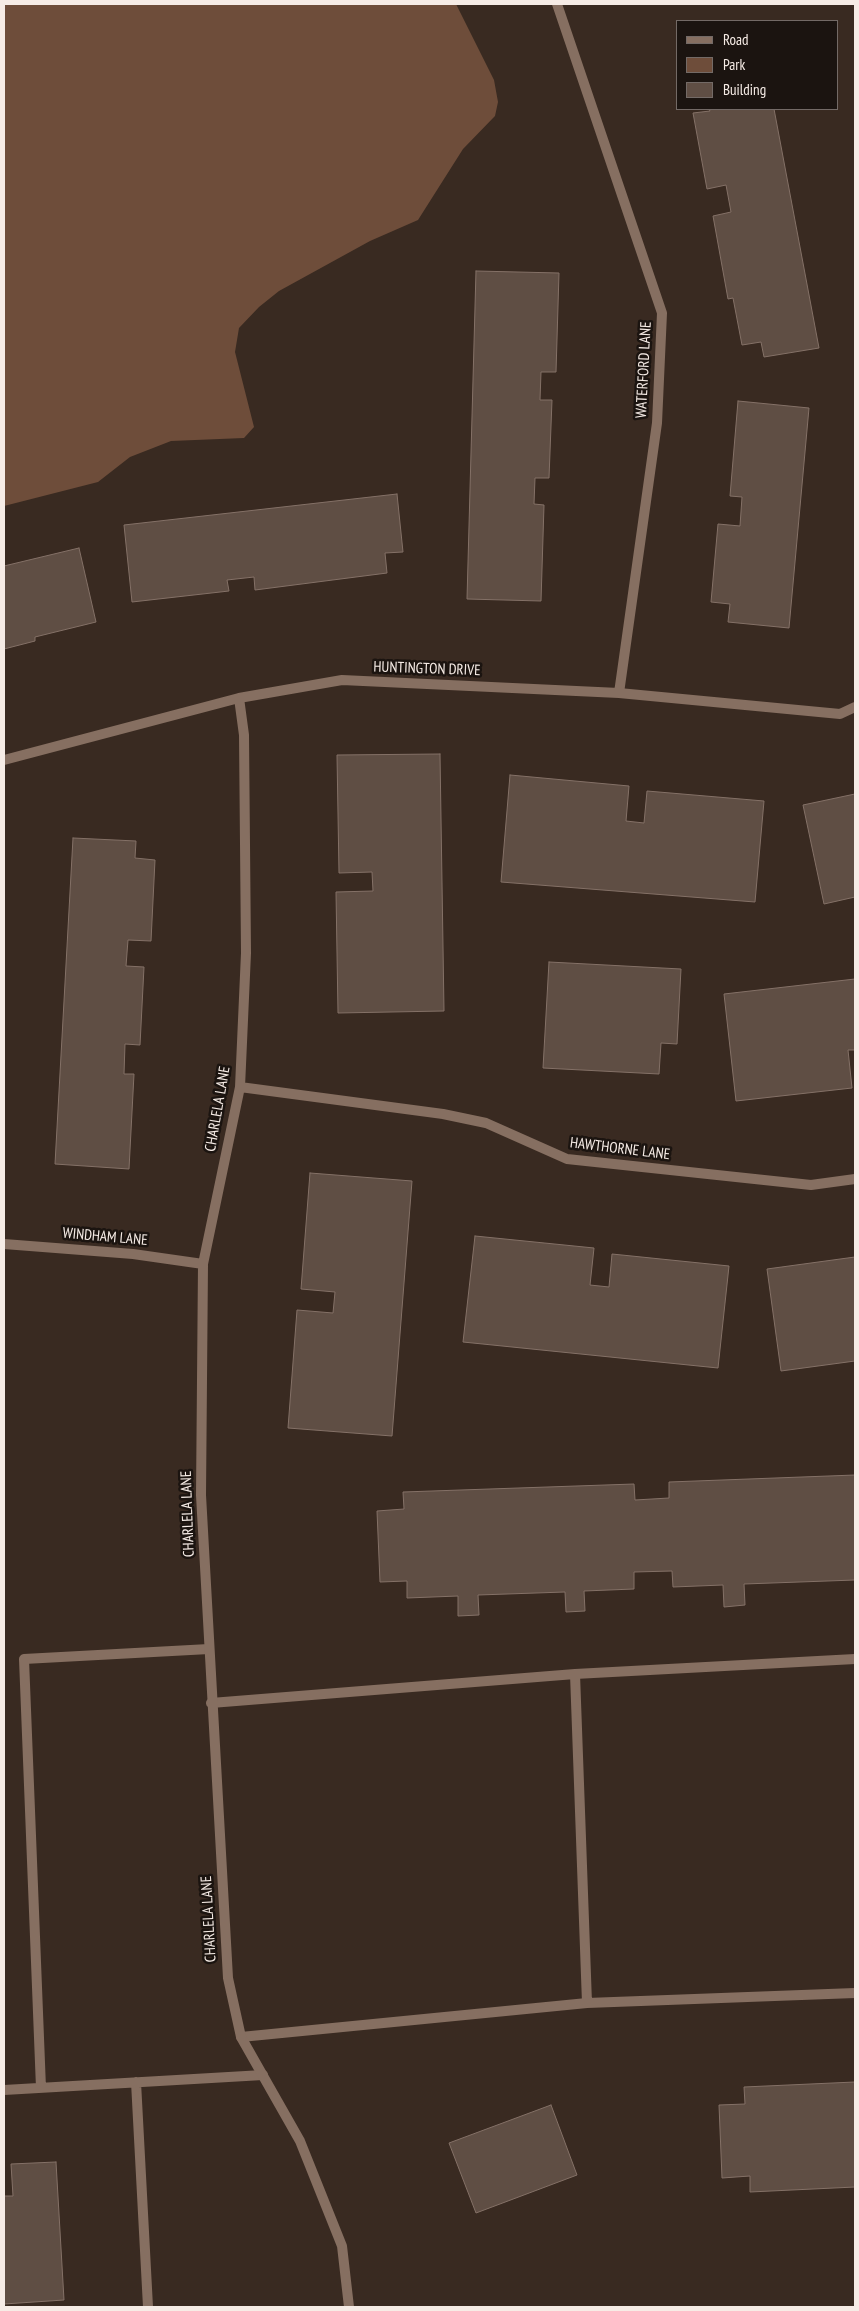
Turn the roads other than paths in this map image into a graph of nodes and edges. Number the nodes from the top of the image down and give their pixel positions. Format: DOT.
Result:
graph roads {
  1 [pos="557,4"];
  2 [pos="619,693"];
  3 [pos="240,698"];
  4 [pos="855,707"];
  5 [pos="4,760"];
  6 [pos="240,1087"];
  7 [pos="855,1179"];
  8 [pos="4,1244"];
  9 [pos="203,1264"];
  10 [pos="209,1649"];
  11 [pos="855,1659"];
  12 [pos="575,1674"];
  13 [pos="211,1703"];
  14 [pos="855,1994"];
  15 [pos="588,2003"];
  16 [pos="241,2037"];
  17 [pos="262,2075"];
  18 [pos="136,2082"];
  19 [pos="41,2088"];
  20 [pos="4,2090"];
  21 [pos="148,2307"];
  22 [pos="349,2307"];
  1 -- 2 [label="street, WATERFORD LANE"];
  2 -- 3 [label="street, HUNTINGTON DRIVE"];
  2 -- 4 [label="street, HUNTINGTON DRIVE"];
  3 -- 5 [label="street, HUNTINGTON DRIVE"];
  3 -- 6 [label="street, CHARLELA LANE"];
  6 -- 7 [label="street, HAWTHORNE LANE"];
  6 -- 9 [label="street, CHARLELA LANE"];
  8 -- 9 [label="street, WINDHAM LANE"];
  9 -- 10 [label="street, CHARLELA LANE"];
  10 -- 13 [label="street, CHARLELA LANE"];
  10 -- 19 [label="street"];
  11 -- 12 [label="street"];
  12 -- 13 [label="street"];
  12 -- 15 [label="street"];
  13 -- 16 [label="street, CHARLELA LANE"];
  14 -- 15 [label="street"];
  15 -- 16 [label="street"];
  16 -- 17 [label="street, CHARLELA LANE"];
  17 -- 18 [label="street"];
  17 -- 22 [label="street, CHARLELA LANE"];
  18 -- 19 [label="street"];
  18 -- 21 [label="street"];
  19 -- 20 [label="street"];
}
